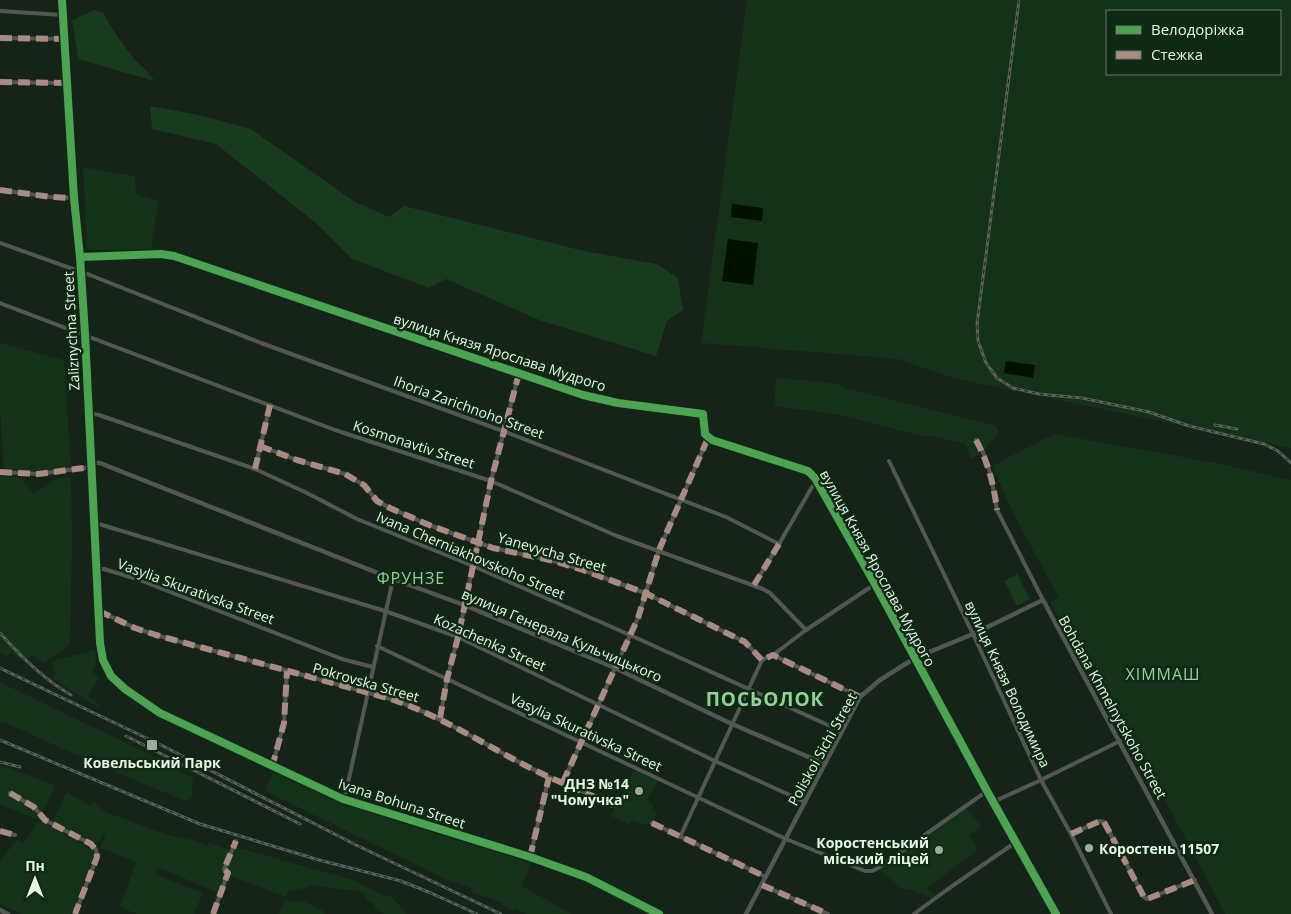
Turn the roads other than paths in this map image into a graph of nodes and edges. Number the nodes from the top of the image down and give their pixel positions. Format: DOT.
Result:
graph roads {
  1 [pos="62,0"];
  2 [pos="0,11"];
  3 [pos="63,15"];
  4 [pos="0,38"];
  5 [pos="65,38"];
  6 [pos="0,82"];
  7 [pos="67,83"];
  8 [pos="0,190"];
  9 [pos="74,198"];
  10 [pos="0,243"];
  11 [pos="80,257"];
  12 [pos="81,272"];
  13 [pos="0,303"];
  14 [pos="85,334"];
  15 [pos="520,373"];
  16 [pos="270,405"];
  17 [pos="88,413"];
  18 [pos="503,431"];
  19 [pos="708,438"];
  20 [pos="976,440"];
  21 [pos="260,446"];
  22 [pos="889,461"];
  23 [pos="90,465"];
  24 [pos="255,469"];
  25 [pos="0,472"];
  26 [pos="491,481"];
  27 [pos="818,483"];
  28 [pos="681,500"];
  29 [pos="94,524"];
  30 [pos="478,543"];
  31 [pos="779,544"];
  32 [pos="659,550"];
  33 [pos="473,566"];
  34 [pos="96,569"];
  35 [pos="393,579"];
  36 [pos="875,584"];
  37 [pos="754,586"];
  38 [pos="645,593"];
  39 [pos="1042,600"];
  40 [pos="464,605"];
  41 [pos="99,611"];
  42 [pos="385,611"];
  43 [pos="806,630"];
  44 [pos="630,634"];
  45 [pos="973,634"];
  46 [pos="458,636"];
  47 [pos="377,646"];
  48 [pos="773,655"];
  49 [pos="915,658"];
  50 [pos="103,660"];
  51 [pos="762,660"];
  52 [pos="373,667"];
  53 [pos="615,668"];
  54 [pos="287,671"];
  55 [pos="447,679"];
  56 [pos="748,688"];
  57 [pos="367,692"];
  58 [pos="860,697"];
  59 [pos="599,704"];
  60 [pos="440,718"];
  61 [pos="732,724"];
  62 [pos="841,731"];
  63 [pos="581,742"];
  64 [pos="1120,742"];
  65 [pos="715,761"];
  66 [pos="824,764"];
  67 [pos="272,766"];
  68 [pos="550,777"];
  69 [pos="1041,780"];
  70 [pos="563,782"];
  71 [pos="986,791"];
  72 [pos="10,793"];
  73 [pos="698,797"];
  74 [pos="343,799"];
  75 [pos="805,802"];
  76 [pos="993,802"];
  77 [pos="615,806"];
  78 [pos="652,824"];
  79 [pos="0,831"];
  80 [pos="1071,834"];
  81 [pos="15,836"];
  82 [pos="680,837"];
  83 [pos="786,839"];
  84 [pos="236,841"];
  85 [pos="1016,842"];
  86 [pos="530,857"];
  87 [pos="766,877"];
  88 [pos="1195,880"];
  89 [pos="762,885"];
  90 [pos="0,910"];
  91 [pos="8,914"];
  92 [pos="75,914"];
  93 [pos="213,914"];
  94 [pos="659,914"];
  95 [pos="746,914"];
  96 [pos="828,914"];
  97 [pos="914,914"];
  98 [pos="1056,914"];
  99 [pos="1111,914"];
  100 [pos="1212,914"];
  1 -- 3 [label="street, Zaliznychna Street"];
  2 -- 3 [label="street"];
  3 -- 5 [label="street, Zaliznychna Street"];
  4 -- 5 [label="street"];
  5 -- 7 [label="street, Zaliznychna Street"];
  6 -- 7 [label="street"];
  7 -- 9 [label="street, Zaliznychna Street"];
  8 -- 9 [label="street"];
  9 -- 11 [label="street, Zaliznychna Street"];
  10 -- 12 [label="street, Ihoria Zarichnoho Street"];
  11 -- 12 [label="street, Zaliznychna Street"];
  11 -- 15 [label="street, вулиця Князя Ярослава Мудрого"];
  12 -- 14 [label="street, Zaliznychna Street"];
  12 -- 18 [label="street, Ihoria Zarichnoho Street"];
  13 -- 14 [label="street, Kosmonavtiv Street"];
  14 -- 16 [label="street, Kosmonavtiv Street"];
  14 -- 17 [label="street, Zaliznychna Street"];
  15 -- 18 [label="street"];
  15 -- 19 [label="street, вулиця Князя Ярослава Мудрого"];
  16 -- 21 [label="street"];
  16 -- 26 [label="street, Kosmonavtiv Street"];
  17 -- 23 [label="street, Zaliznychna Street"];
  17 -- 24 [label="street, Ivana Cherniakhovskoho Street"];
  18 -- 26 [label="street"];
  18 -- 28 [label="street, Ihoria Zarichnoho Street"];
  19 -- 27 [label="street, вулиця Князя Ярослава Мудрого"];
  19 -- 28 [label="street"];
  20 -- 39 [label="street, Bohdana Khmelnytskoho Street"];
  21 -- 24 [label="street"];
  21 -- 30 [label="street, Yanevycha Street"];
  22 -- 45 [label="street, вулиця Князя Володимира"];
  23 -- 25 [label="street"];
  23 -- 29 [label="street, Zaliznychna Street"];
  23 -- 35 [label="street, вулиця Генерала Кульчицького"];
  24 -- 33 [label="street, Ivana Cherniakhovskoho Street"];
  26 -- 30 [label="street"];
  26 -- 32 [label="street, Kosmonavtiv Street"];
  27 -- 31 [label="street"];
  27 -- 36 [label="street, вулиця Князя Ярослава Мудрого"];
  28 -- 31 [label="street, Ihoria Zarichnoho Street"];
  28 -- 32 [label="street"];
  29 -- 34 [label="street, Zaliznychna Street"];
  29 -- 42 [label="street, Kozachenka Street"];
  30 -- 33 [label="street"];
  30 -- 38 [label="street, Yanevycha Street"];
  31 -- 37 [label="street"];
  32 -- 37 [label="street, Kosmonavtiv Street"];
  32 -- 38 [label="street"];
  33 -- 40 [label="street"];
  33 -- 44 [label="street, Ivana Cherniakhovskoho Street"];
  34 -- 41 [label="street, Zaliznychna Street"];
  34 -- 52 [label="street, Vasylia Skurativska Street"];
  35 -- 40 [label="street, вулиця Генерала Кульчицького"];
  35 -- 42 [label="street"];
  36 -- 43 [label="street"];
  36 -- 49 [label="street, вулиця Князя Ярослава Мудрого"];
  37 -- 43 [label="street, Kosmonavtiv Street"];
  38 -- 44 [label="street"];
  38 -- 51 [label="street, Yanevycha Street"];
  39 -- 45 [label="street, Poliskoi Sichi Street"];
  39 -- 64 [label="street, Bohdana Khmelnytskoho Street"];
  40 -- 46 [label="street"];
  40 -- 53 [label="street, вулиця Генерала Кульчицького"];
  41 -- 50 [label="street, Zaliznychna Street"];
  41 -- 54 [label="street, Pokrovska Street"];
  42 -- 46 [label="street, Kozachenka Street"];
  42 -- 47 [label="street"];
  43 -- 48 [label="street"];
  44 -- 53 [label="street"];
  44 -- 56 [label="street, Ivana Cherniakhovskoho Street"];
  45 -- 49 [label="street, Poliskoi Sichi Street"];
  45 -- 69 [label="street, вулиця Князя Володимира"];
  46 -- 55 [label="street"];
  46 -- 59 [label="street, Kozachenka Street"];
  47 -- 52 [label="street"];
  47 -- 55 [label="street, Vasylia Skurativska Street"];
  48 -- 51 [label="street"];
  48 -- 58 [label="street"];
  49 -- 58 [label="street, Poliskoi Sichi Street"];
  49 -- 71 [label="street, вулиця Князя Ярослава Мудрого"];
  50 -- 67 [label="street, Ivana Bohuna Street"];
  51 -- 56 [label="street"];
  52 -- 57 [label="street"];
  53 -- 59 [label="street"];
  53 -- 61 [label="street, вулиця Генерала Кульчицького"];
  54 -- 57 [label="street, Pokrovska Street"];
  54 -- 67 [label="street"];
  55 -- 60 [label="street"];
  55 -- 63 [label="street, Vasylia Skurativska Street"];
  56 -- 61 [label="street"];
  56 -- 62 [label="street, Ivana Cherniakhovskoho Street"];
  57 -- 60 [label="street, Pokrovska Street"];
  57 -- 74 [label="street"];
  58 -- 62 [label="street, Poliskoi Sichi Street"];
  59 -- 63 [label="street"];
  59 -- 65 [label="street, Kozachenka Street"];
  60 -- 68 [label="street, Pokrovska Street"];
  61 -- 65 [label="street"];
  61 -- 66 [label="street, вулиця Генерала Кульчицького"];
  62 -- 66 [label="street, Poliskoi Sichi Street"];
  63 -- 70 [label="street"];
  63 -- 73 [label="street, Vasylia Skurativska Street"];
  64 -- 69 [label="street"];
  64 -- 88 [label="street, Bohdana Khmelnytskoho Street"];
  65 -- 73 [label="street"];
  65 -- 75 [label="street, Kozachenka Street"];
  66 -- 75 [label="street, Poliskoi Sichi Street"];
  67 -- 74 [label="street, Ivana Bohuna Street"];
  68 -- 70 [label="street, Pokrovska Street"];
  68 -- 86 [label="street"];
  69 -- 76 [label="street"];
  69 -- 80 [label="street, вулиця Князя Володимира"];
  70 -- 77 [label="street, Pokrovska Street"];
  71 -- 76 [label="street, вулиця Князя Ярослава Мудрого"];
  71 -- 83 [label="street, Vasylia Skurativska Street"];
  72 -- 92 [label="street"];
  73 -- 82 [label="street"];
  73 -- 83 [label="street, Vasylia Skurativska Street"];
  74 -- 86 [label="street, Ivana Bohuna Street"];
  75 -- 83 [label="street, Poliskoi Sichi Street"];
  76 -- 85 [label="street, вулиця Князя Ярослава Мудрого"];
  78 -- 82 [label="street"];
  79 -- 81 [label="street"];
  80 -- 88 [label="street"];
  80 -- 99 [label="street, вулиця Князя Володимира"];
  82 -- 87 [label="street"];
  83 -- 87 [label="street, Poliskoi Sichi Street"];
  84 -- 93 [label="street"];
  85 -- 97 [label="street"];
  85 -- 98 [label="street, вулиця Князя Ярослава Мудрого"];
  86 -- 94 [label="street, Ivana Bohuna Street"];
  87 -- 89 [label="street, Poliskoi Sichi Street"];
  88 -- 100 [label="street, Bohdana Khmelnytskoho Street"];
  89 -- 95 [label="street, Poliskoi Sichi Street"];
  89 -- 96 [label="street"];
  90 -- 91 [label="street"];
}
